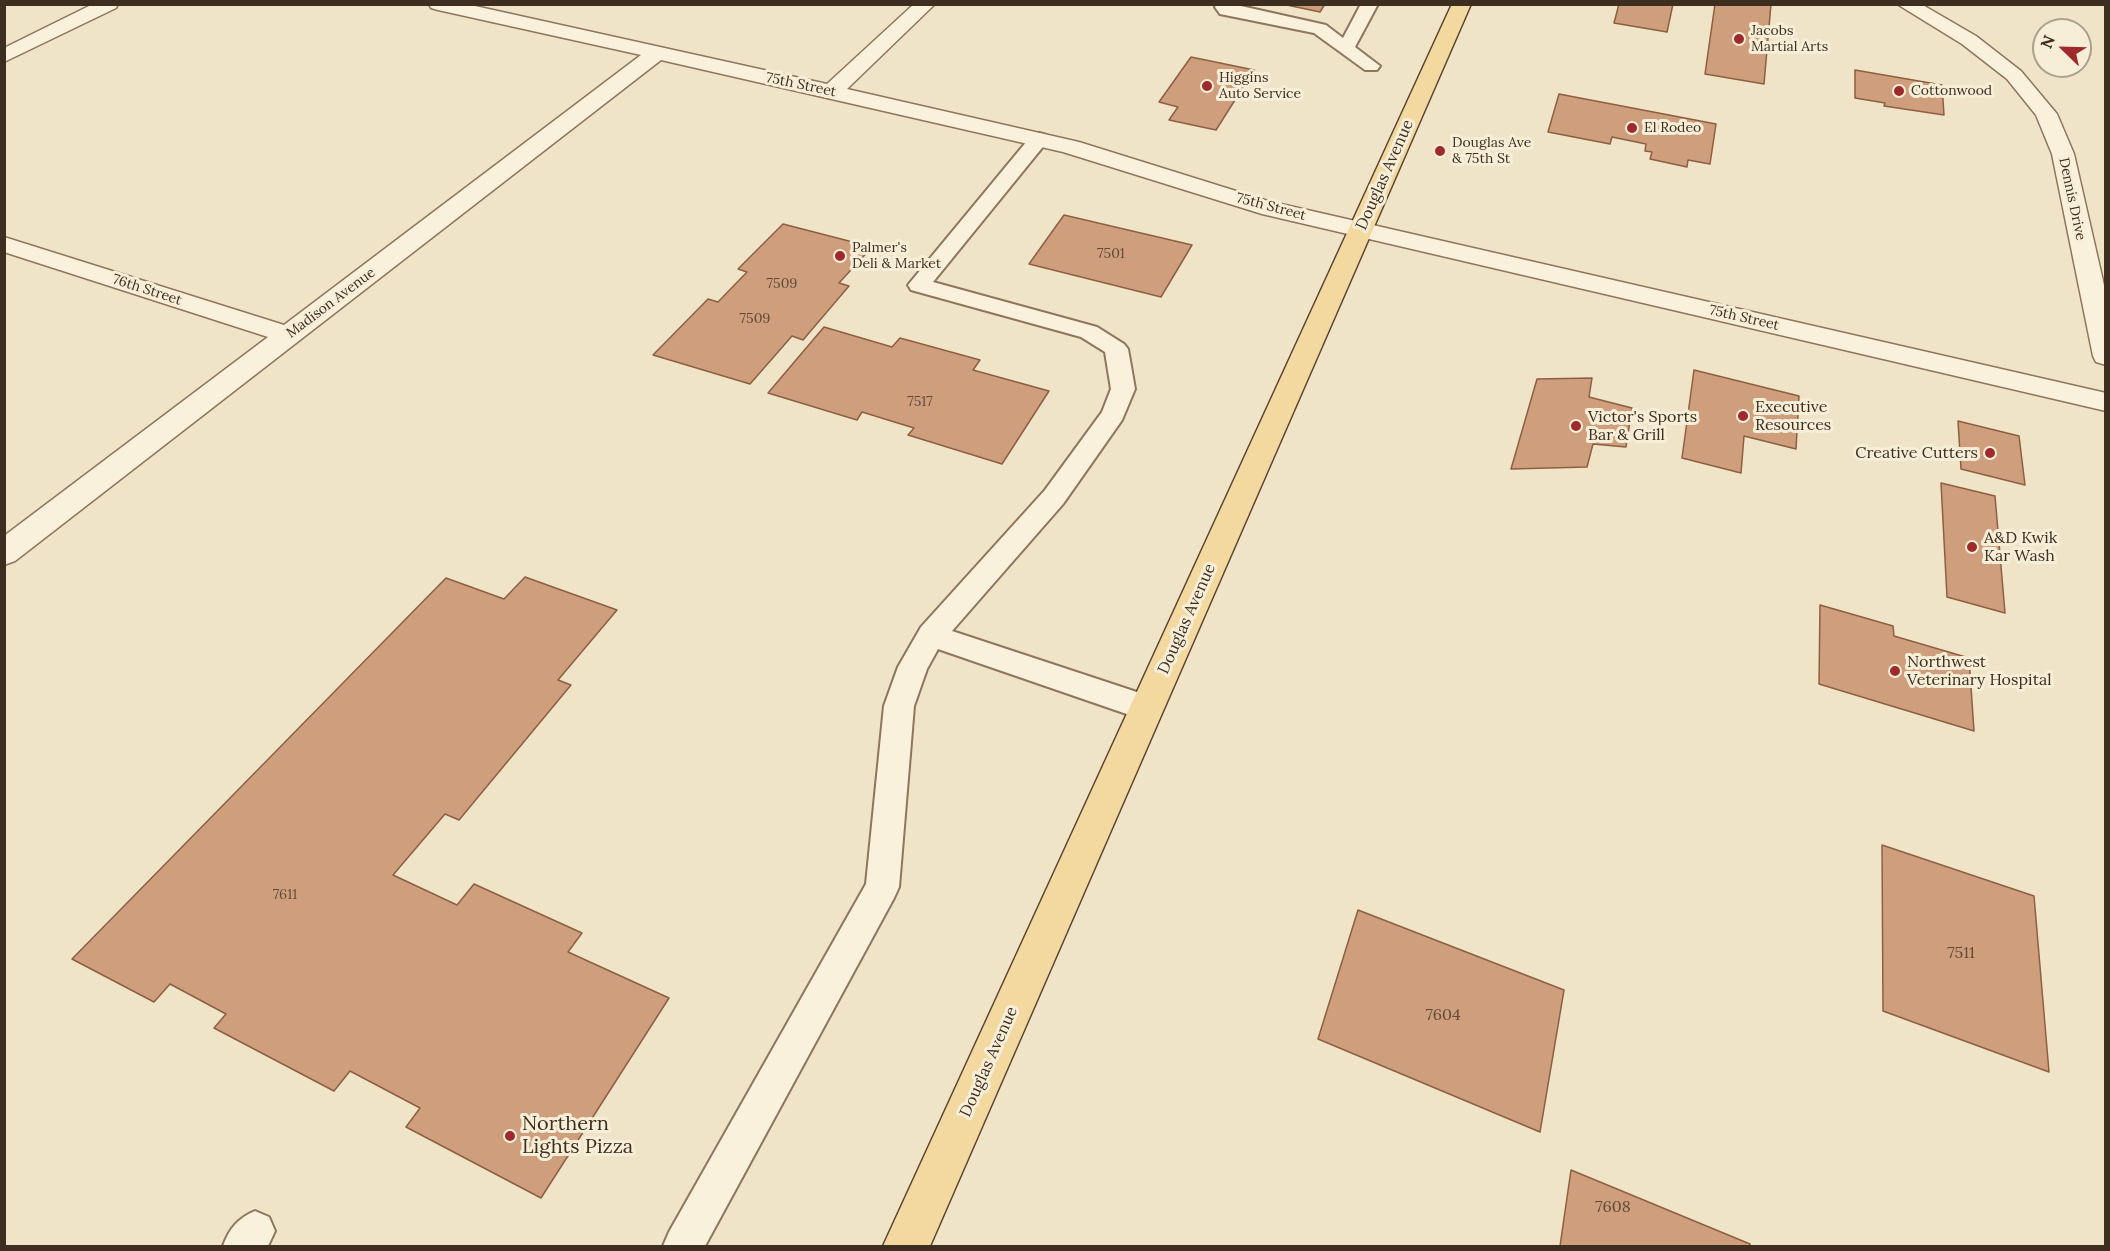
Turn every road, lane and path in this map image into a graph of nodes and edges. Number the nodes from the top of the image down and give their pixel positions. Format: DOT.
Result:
graph roads {
  1 [pos="109,4"];
  2 [pos="438,4"];
  3 [pos="926,4"];
  4 [pos="1224,4"];
  5 [pos="1370,4"];
  6 [pos="1462,4"];
  7 [pos="1906,4"];
  8 [pos="1346,48"];
  9 [pos="657,53"];
  10 [pos="4,56"];
  11 [pos="1371,66"];
  12 [pos="831,92"];
  13 [pos="1038,139"];
  14 [pos="1361,230"];
  15 [pos="4,244"];
  16 [pos="289,335"];
  17 [pos="2106,356"];
  18 [pos="2106,402"];
  19 [pos="4,553"];
  20 [pos="931,635"];
  21 [pos="1147,708"];
  22 [pos="909,1242"];
  23 [pos="683,1246"];
  1 -- 10 [label="street"];
  2 -- 9 [label="street, 75th Street"];
  3 -- 12 [label="street"];
  4 -- 8 [label="lane"];
  5 -- 8 [label="lane"];
  6 -- 14 [label="main road, Douglas Avenue"];
  7 -- 17 [label="street, Dennis Drive"];
  8 -- 11 [label="lane"];
  9 -- 12 [label="street, 75th Street"];
  9 -- 16 [label="street, Madison Avenue"];
  12 -- 13 [label="street, 75th Street"];
  13 -- 14 [label="street, 75th Street"];
  13 -- 20 [label="lane"];
  14 -- 18 [label="street, 75th Street"];
  14 -- 21 [label="main road, Douglas Avenue"];
  15 -- 16 [label="street, 76th Street"];
  16 -- 19 [label="street, Madison Avenue"];
  20 -- 21 [label="lane"];
  20 -- 23 [label="lane"];
  21 -- 22 [label="main road, Douglas Avenue"];
}
